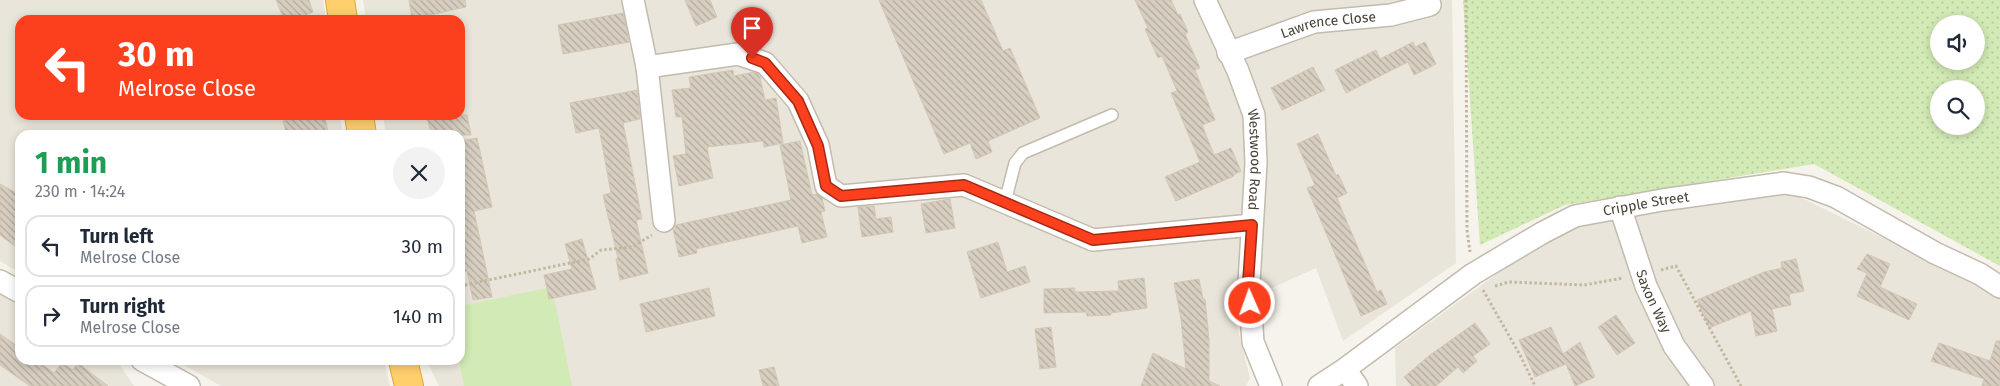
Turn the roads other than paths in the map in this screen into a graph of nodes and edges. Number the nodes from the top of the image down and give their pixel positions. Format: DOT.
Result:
graph roads {
  1 [pos="340,0"];
  2 [pos="633,0"];
  3 [pos="1205,0"];
  4 [pos="1429,3"];
  5 [pos="342,15"];
  6 [pos="1228,53"];
  7 [pos="647,66"];
  8 [pos="1112,115"];
  9 [pos="1005,202"];
  10 [pos="1620,207"];
  11 [pos="664,221"];
  12 [pos="1252,225"];
  13 [pos="0,280"];
  14 [pos="2000,287"];
  15 [pos="15,289"];
  16 [pos="151,365"];
  17 [pos="404,365"];
  18 [pos="1351,378"];
  19 [pos="190,386"];
  20 [pos="409,386"];
  21 [pos="1272,386"];
  22 [pos="1319,386"];
  23 [pos="1703,386"];
  1 -- 5 [label="highway"];
  2 -- 7 [label="street"];
  3 -- 6 [label="street, Westwood Road"];
  4 -- 6 [label="street, Lawrence Close"];
  6 -- 12 [label="street, Westwood Road"];
  7 -- 9 [label="street"];
  7 -- 11 [label="street"];
  8 -- 9 [label="lane"];
  9 -- 12 [label="street"];
  10 -- 14 [label="street, Cripple Street"];
  10 -- 18 [label="street, Cripple Street"];
  10 -- 23 [label="street, Saxon Way"];
  12 -- 21 [label="street, Westwood Road"];
  13 -- 15 [label="street"];
  16 -- 19 [label="street"];
  17 -- 20 [label="highway"];
  18 -- 22 [label="street, Cripple Street"];
}
